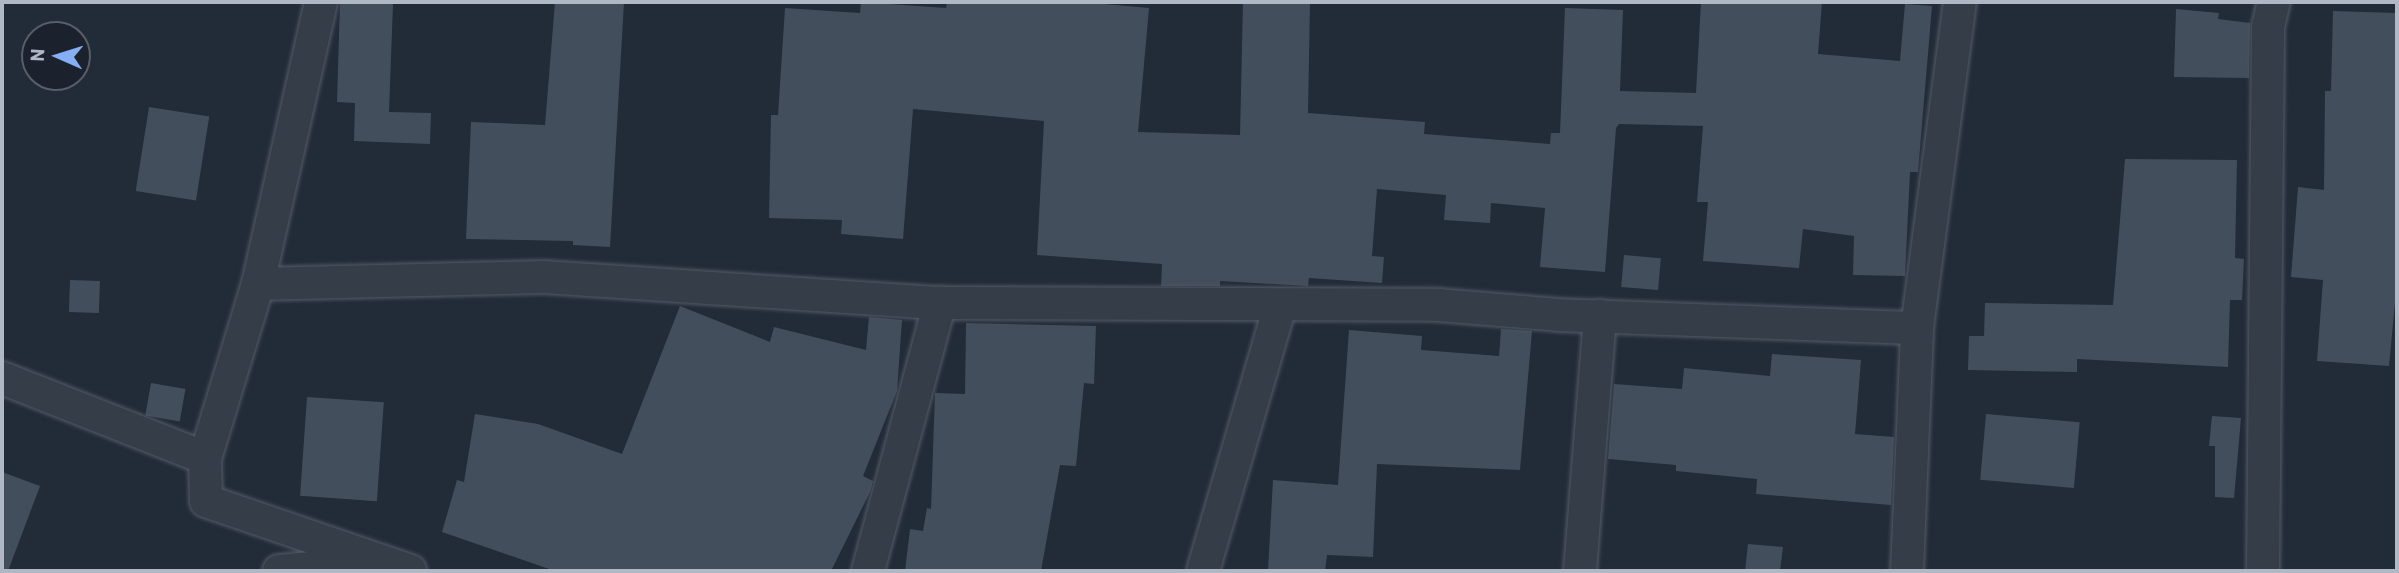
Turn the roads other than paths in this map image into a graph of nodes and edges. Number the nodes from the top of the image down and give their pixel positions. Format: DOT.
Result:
graph roads {
  1 [pos="321,2"];
  2 [pos="1960,2"];
  3 [pos="2274,2"];
  4 [pos="258,284"];
  5 [pos="940,303"];
  6 [pos="1280,306"];
  7 [pos="1600,316"];
  8 [pos="1917,328"];
  9 [pos="2,378"];
  10 [pos="205,458"];
  11 [pos="397,566"];
  12 [pos="279,571"];
  13 [pos="868,571"];
  14 [pos="1203,571"];
  15 [pos="1580,571"];
  16 [pos="1907,571"];
  17 [pos="2263,571"];
  1 -- 4 [label="street"];
  2 -- 8 [label="street"];
  3 -- 17 [label="street"];
  4 -- 5 [label="street"];
  4 -- 10 [label="street"];
  5 -- 6 [label="street"];
  5 -- 13 [label="street"];
  6 -- 7 [label="street"];
  6 -- 14 [label="street"];
  7 -- 8 [label="street"];
  7 -- 15 [label="street"];
  8 -- 16 [label="street"];
  9 -- 10 [label="street"];
  10 -- 11 [label="street"];
  11 -- 12 [label="street"];
}
